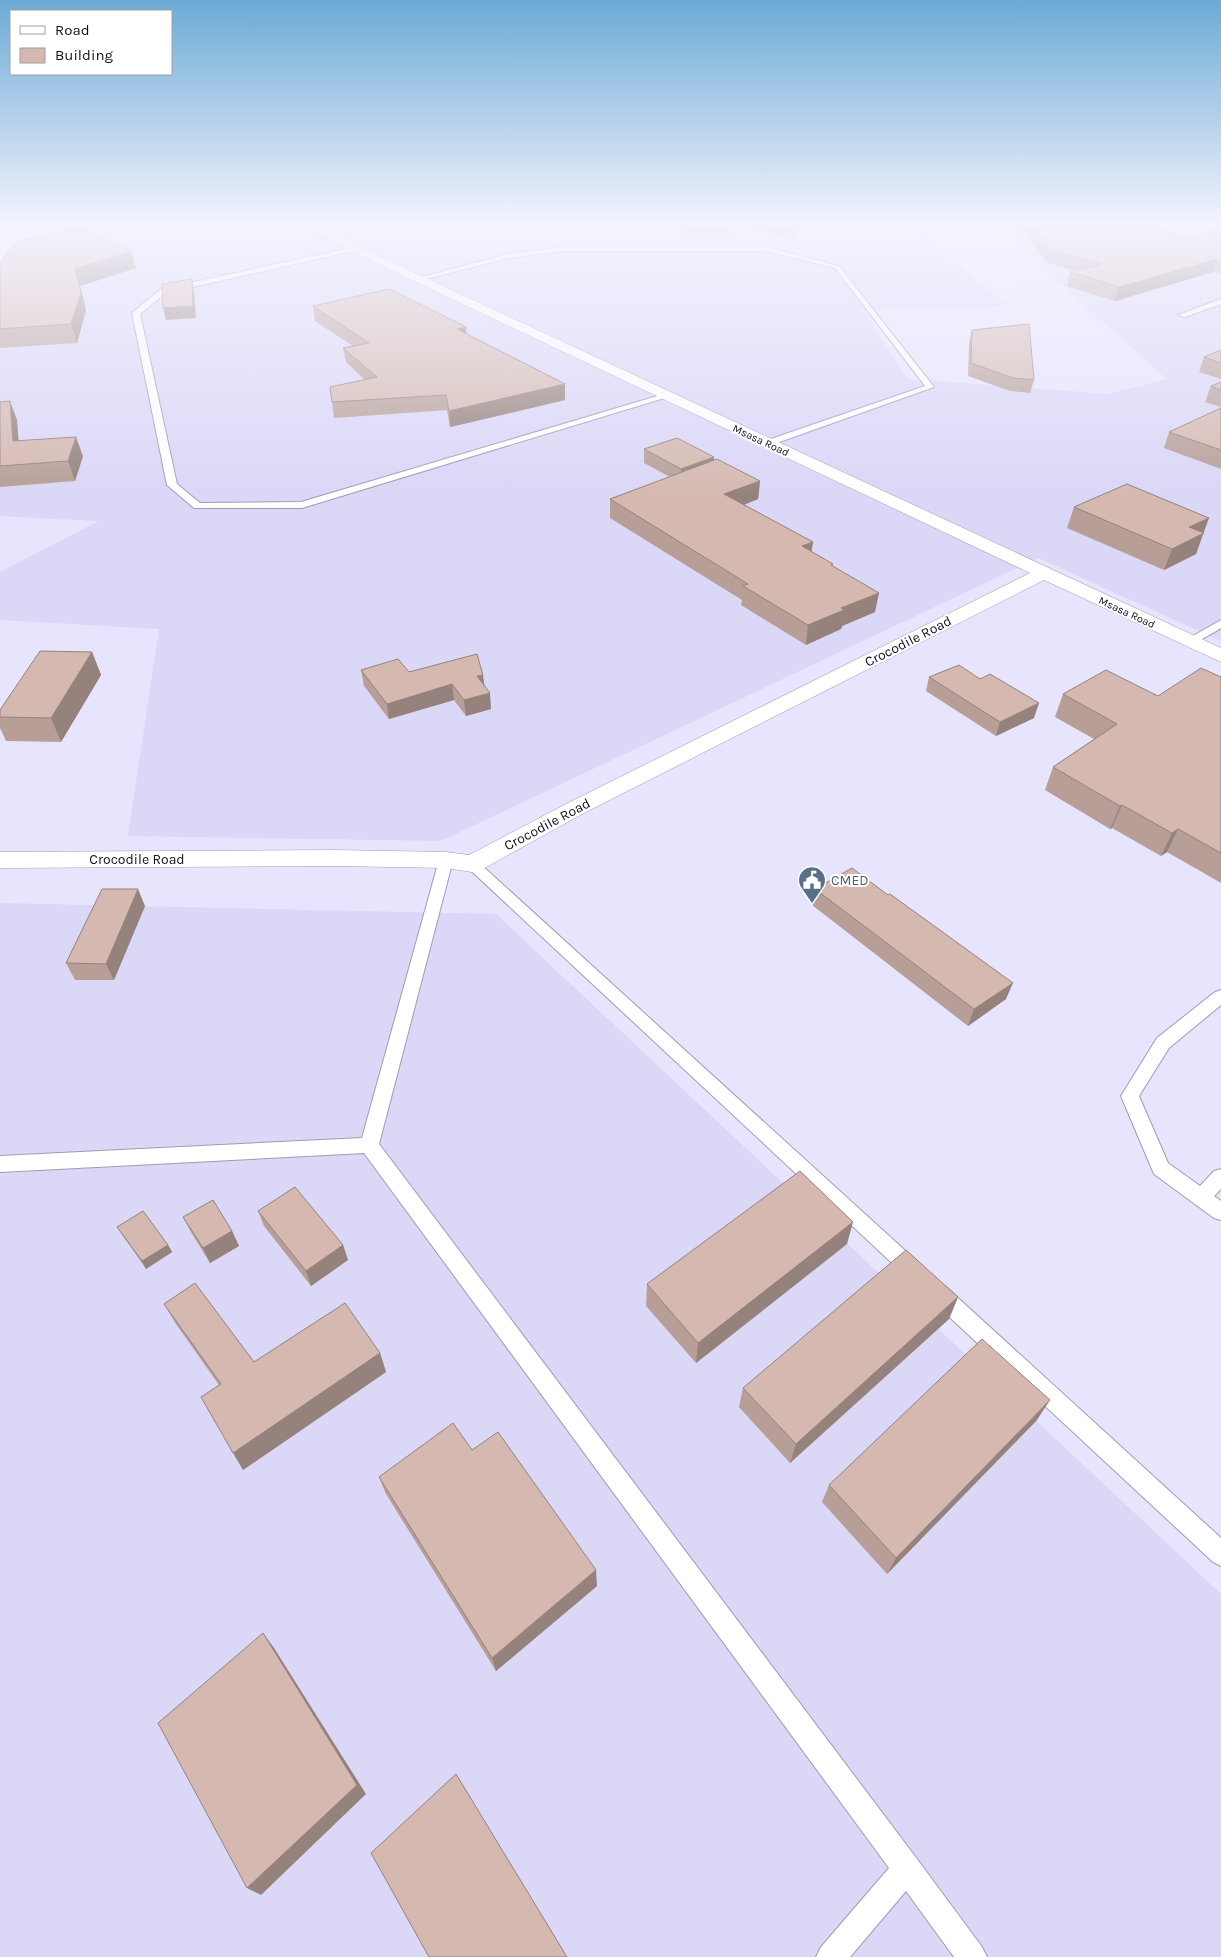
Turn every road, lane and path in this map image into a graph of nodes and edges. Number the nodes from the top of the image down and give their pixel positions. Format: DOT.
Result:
graph roads {
  1 [pos="138,312"];
  2 [pos="489,312"];
  3 [pos="872,312"];
  4 [pos="1189,312"];
  5 [pos="1182,315"];
  6 [pos="667,396"];
  7 [pos="768,444"];
  8 [pos="1044,573"];
  9 [pos="1221,624"];
  10 [pos="1190,642"];
  11 [pos="1221,656"];
  12 [pos="0,860"];
  13 [pos="446,860"];
  14 [pos="472,864"];
  15 [pos="1221,996"];
  16 [pos="369,1145"];
  17 [pos="0,1164"];
  18 [pos="1221,1176"];
  19 [pos="1201,1197"];
  20 [pos="1221,1212"];
  21 [pos="1221,1554"];
  22 [pos="907,1869"];
  23 [pos="831,1957"];
  24 [pos="972,1957"];
  1 -- 6 [label="lane"];
  2 -- 6 [label="street, Msasa Road"];
  3 -- 7 [label="lane"];
  4 -- 5 [label="lane"];
  6 -- 7 [label="street, Msasa Road"];
  7 -- 8 [label="street, Msasa Road"];
  8 -- 10 [label="street, Msasa Road"];
  8 -- 14 [label="street, Crocodile Road"];
  9 -- 10 [label="lane"];
  10 -- 11 [label="street, Msasa Road"];
  12 -- 13 [label="street, Crocodile Road"];
  13 -- 14 [label="street, Crocodile Road"];
  13 -- 16 [label="lane"];
  14 -- 21 [label="lane"];
  15 -- 19 [label="lane"];
  16 -- 17 [label="lane"];
  16 -- 22 [label="lane"];
  18 -- 19 [label="lane"];
  19 -- 20 [label="lane"];
  22 -- 23 [label="lane"];
  22 -- 24 [label="lane"];
}
